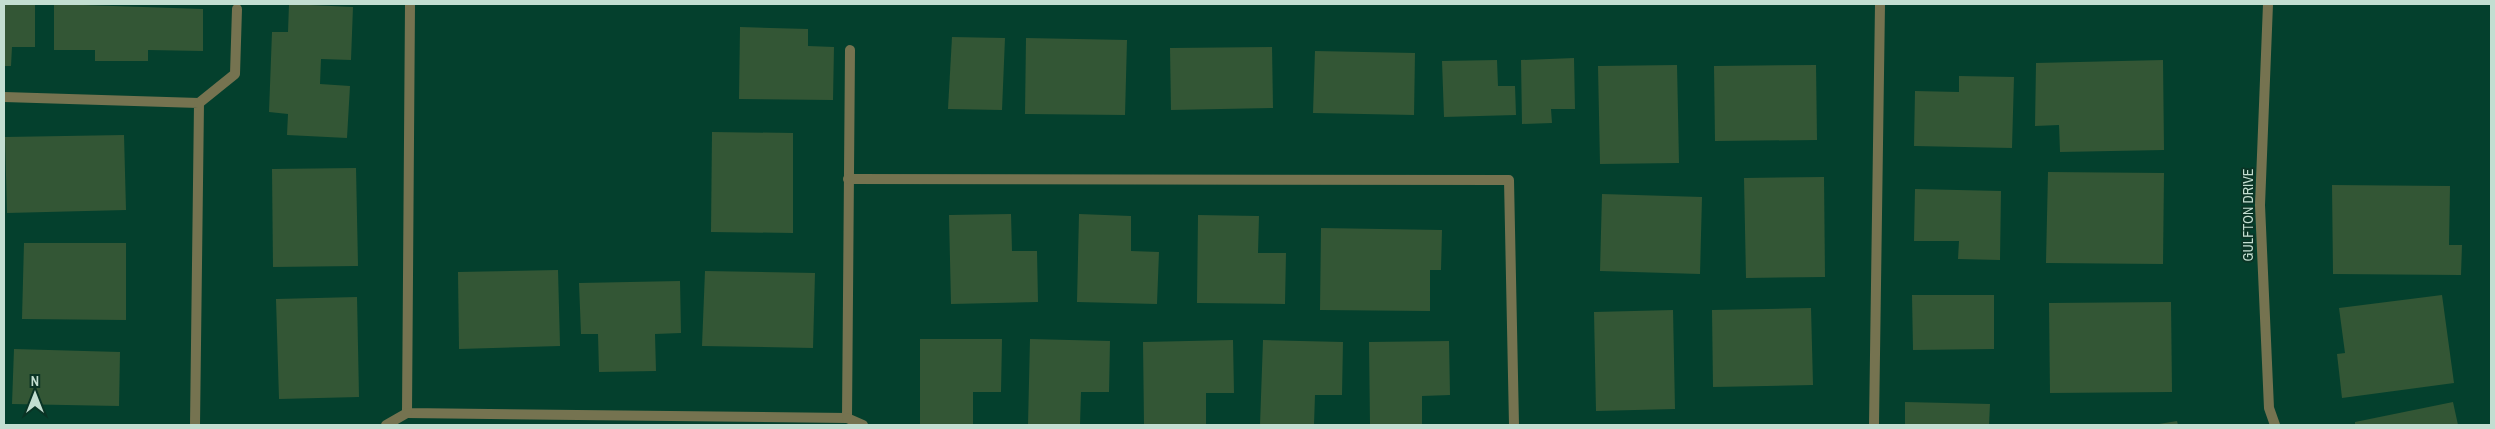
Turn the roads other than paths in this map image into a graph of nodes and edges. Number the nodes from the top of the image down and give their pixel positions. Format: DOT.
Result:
graph roads {
  1 [pos="410,4"];
  2 [pos="1880,4"];
  3 [pos="2268,4"];
  4 [pos="238,9"];
  5 [pos="850,50"];
  6 [pos="4,97"];
  7 [pos="199,103"];
  8 [pos="848,179"];
  9 [pos="407,413"];
  10 [pos="847,418"];
  11 [pos="195,425"];
  12 [pos="386,425"];
  13 [pos="863,425"];
  14 [pos="1514,425"];
  15 [pos="1874,425"];
  16 [pos="2274,425"];
  1 -- 9 [label="street"];
  2 -- 15 [label="street"];
  3 -- 16 [label="street, GULFTON DRIVE"];
  4 -- 7 [label="street"];
  5 -- 8 [label="street"];
  6 -- 7 [label="street"];
  7 -- 11 [label="street"];
  8 -- 10 [label="street"];
  8 -- 14 [label="street"];
  9 -- 10 [label="street"];
  9 -- 12 [label="street"];
  10 -- 13 [label="street"];
}
